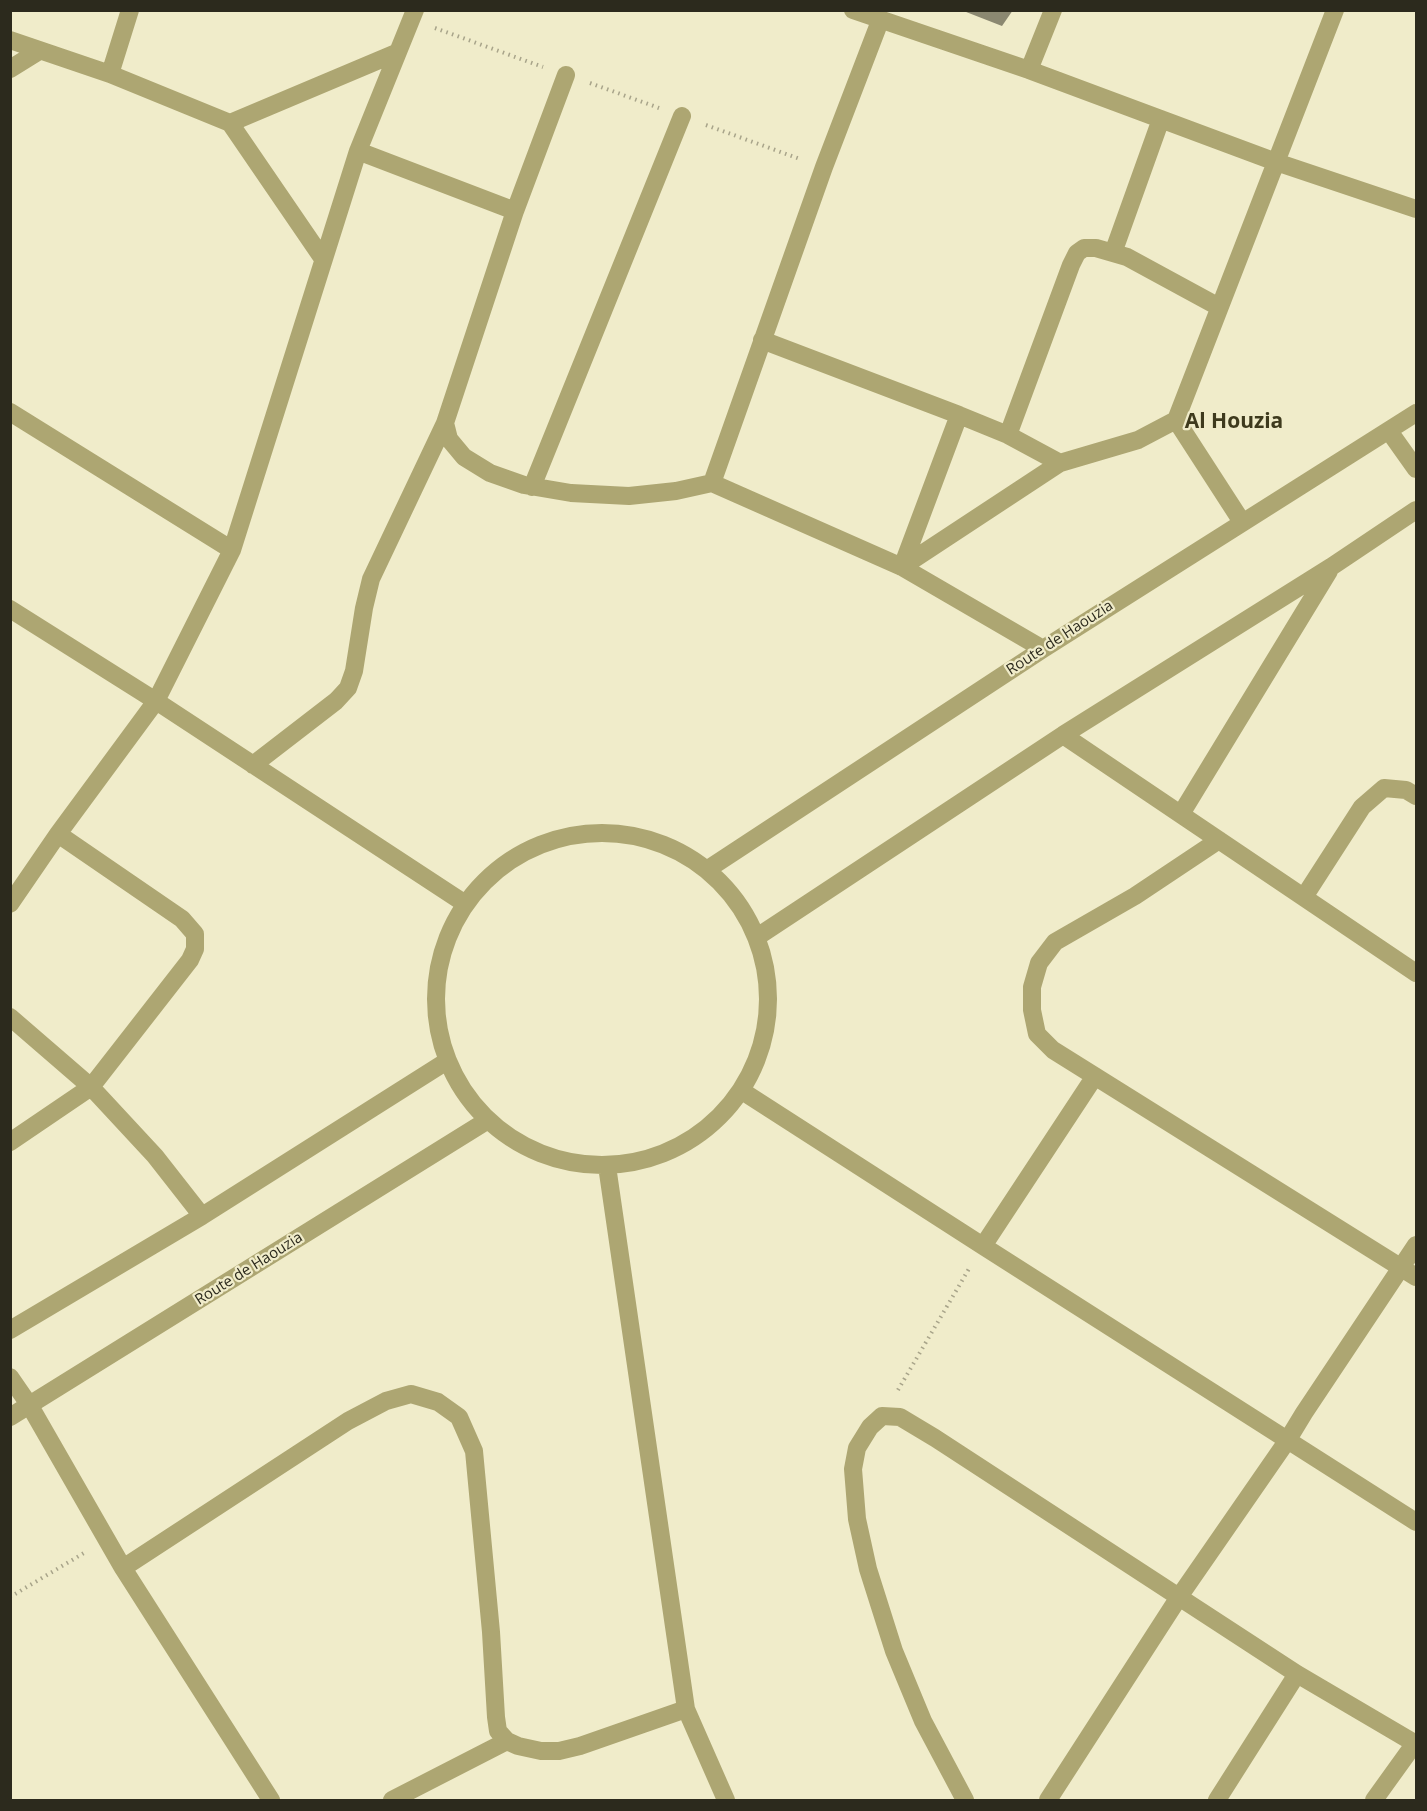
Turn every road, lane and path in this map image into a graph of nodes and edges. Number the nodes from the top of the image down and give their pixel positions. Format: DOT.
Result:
graph roads {
  1 [pos="130,10"];
  2 [pos="853,10"];
  3 [pos="1053,10"];
  4 [pos="1335,10"];
  5 [pos="413,15"];
  6 [pos="880,21"];
  7 [pos="10,40"];
  8 [pos="39,51"];
  9 [pos="396,53"];
  10 [pos="10,69"];
  11 [pos="1029,70"];
  12 [pos="110,74"];
  13 [pos="566,75"];
  14 [pos="681,116"];
  15 [pos="1161,119"];
  16 [pos="230,123"];
  17 [pos="358,152"];
  18 [pos="1276,162"];
  19 [pos="824,167"];
  20 [pos="1416,209"];
  21 [pos="515,211"];
  22 [pos="1113,254"];
  23 [pos="323,259"];
  24 [pos="1220,307"];
  25 [pos="762,340"];
  26 [pos="10,412"];
  27 [pos="1416,413"];
  28 [pos="959,416"];
  29 [pos="1176,420"];
  30 [pos="445,423"];
  31 [pos="1389,431"];
  32 [pos="1008,435"];
  33 [pos="1060,463"];
  34 [pos="1416,469"];
  35 [pos="712,483"];
  36 [pos="532,487"];
  37 [pos="1416,510"];
  38 [pos="1242,522"];
  39 [pos="232,550"];
  40 [pos="902,567"];
  41 [pos="1331,567"];
  42 [pos="10,609"];
  43 [pos="1042,649"];
  44 [pos="156,701"];
  45 [pos="1063,735"];
  46 [pos="254,765"];
  47 [pos="1416,796"];
  48 [pos="1181,814"];
  49 [pos="58,834"];
  50 [pos="1219,840"];
  51 [pos="708,868"];
  52 [pos="1304,897"];
  53 [pos="464,903"];
  54 [pos="10,904"];
  55 [pos="757,937"];
  56 [pos="1416,973"];
  57 [pos="10,1017"];
  58 [pos="447,1061"];
  59 [pos="1095,1076"];
  60 [pos="91,1087"];
  61 [pos="742,1091"];
  62 [pos="488,1120"];
  63 [pos="10,1142"];
  64 [pos="607,1166"];
  65 [pos="202,1216"];
  66 [pos="1416,1245"];
  67 [pos="982,1246"];
  68 [pos="1409,1272"];
  69 [pos="10,1330"];
  70 [pos="10,1377"];
  71 [pos="30,1406"];
  72 [pos="882,1416"];
  73 [pos="10,1417"];
  74 [pos="1287,1441"];
  75 [pos="1416,1522"];
  76 [pos="106,1539"];
  77 [pos="123,1568"];
  78 [pos="10,1597"];
  79 [pos="1179,1597"];
  80 [pos="1297,1674"];
  81 [pos="686,1709"];
  82 [pos="507,1741"];
  83 [pos="1416,1743"];
  84 [pos="271,1800"];
  85 [pos="392,1800"];
  86 [pos="726,1800"];
  87 [pos="965,1800"];
  88 [pos="1048,1800"];
  89 [pos="1218,1800"];
  90 [pos="1374,1800"];
  1 -- 12 [label="street"];
  2 -- 6 [label="street"];
  3 -- 11 [label="street"];
  4 -- 18 [label="street"];
  5 -- 9 [label="street"];
  5 -- 13 [label="path"];
  6 -- 11 [label="street"];
  6 -- 19 [label="street"];
  7 -- 8 [label="street"];
  8 -- 10 [label="street"];
  8 -- 12 [label="street"];
  9 -- 16 [label="street"];
  9 -- 17 [label="street"];
  11 -- 15 [label="street"];
  12 -- 16 [label="street"];
  13 -- 14 [label="path"];
  13 -- 21 [label="street"];
  14 -- 19 [label="path"];
  14 -- 36 [label="street"];
  15 -- 18 [label="street"];
  15 -- 22 [label="street"];
  16 -- 23 [label="street"];
  17 -- 21 [label="street"];
  17 -- 23 [label="street"];
  18 -- 20 [label="street"];
  18 -- 24 [label="street"];
  19 -- 25 [label="street"];
  21 -- 30 [label="street"];
  22 -- 24 [label="street"];
  22 -- 32 [label="street"];
  23 -- 39 [label="street"];
  24 -- 29 [label="street"];
  25 -- 28 [label="street"];
  25 -- 35 [label="street"];
  26 -- 39 [label="street"];
  27 -- 31 [label="street, Route de Haouzia"];
  28 -- 32 [label="street"];
  28 -- 40 [label="street"];
  29 -- 33 [label="street"];
  29 -- 38 [label="street"];
  30 -- 36 [label="street"];
  30 -- 46 [label="street"];
  31 -- 34 [label="street"];
  31 -- 38 [label="street, Route de Haouzia"];
  32 -- 33 [label="street"];
  33 -- 40 [label="street"];
  35 -- 36 [label="street"];
  35 -- 40 [label="street"];
  37 -- 41 [label="street"];
  38 -- 43 [label="street, Route de Haouzia"];
  39 -- 44 [label="street"];
  40 -- 43 [label="street"];
  41 -- 45 [label="street"];
  41 -- 48 [label="street"];
  42 -- 44 [label="street"];
  43 -- 51 [label="street, Route de Haouzia"];
  44 -- 46 [label="street"];
  44 -- 49 [label="street"];
  45 -- 48 [label="street"];
  45 -- 55 [label="street"];
  46 -- 53 [label="street"];
  47 -- 52 [label="street"];
  48 -- 50 [label="street"];
  49 -- 54 [label="street"];
  49 -- 60 [label="street"];
  50 -- 52 [label="street"];
  50 -- 59 [label="street"];
  51 -- 53 [label="street"];
  51 -- 55 [label="street"];
  52 -- 56 [label="street"];
  53 -- 58 [label="street"];
  55 -- 61 [label="street"];
  57 -- 60 [label="street"];
  58 -- 62 [label="street"];
  58 -- 65 [label="street"];
  59 -- 67 [label="street"];
  59 -- 68 [label="street"];
  60 -- 63 [label="street"];
  60 -- 65 [label="street"];
  61 -- 64 [label="street"];
  61 -- 67 [label="street"];
  62 -- 64 [label="street"];
  62 -- 71 [label="street, Route de Haouzia"];
  64 -- 81 [label="street"];
  65 -- 69 [label="street"];
  66 -- 68 [label="street"];
  67 -- 72 [label="path"];
  67 -- 74 [label="street"];
  68 -- 74 [label="street"];
  70 -- 71 [label="street"];
  71 -- 73 [label="street, Route de Haouzia"];
  71 -- 76 [label="street"];
  72 -- 79 [label="street"];
  72 -- 87 [label="street"];
  74 -- 75 [label="street"];
  74 -- 79 [label="street"];
  76 -- 77 [label="street"];
  76 -- 78 [label="path"];
  77 -- 82 [label="street"];
  77 -- 84 [label="street"];
  79 -- 80 [label="street"];
  79 -- 88 [label="street"];
  80 -- 83 [label="street"];
  80 -- 89 [label="street"];
  81 -- 82 [label="street"];
  81 -- 86 [label="street"];
  82 -- 85 [label="street"];
  83 -- 90 [label="street"];
}
